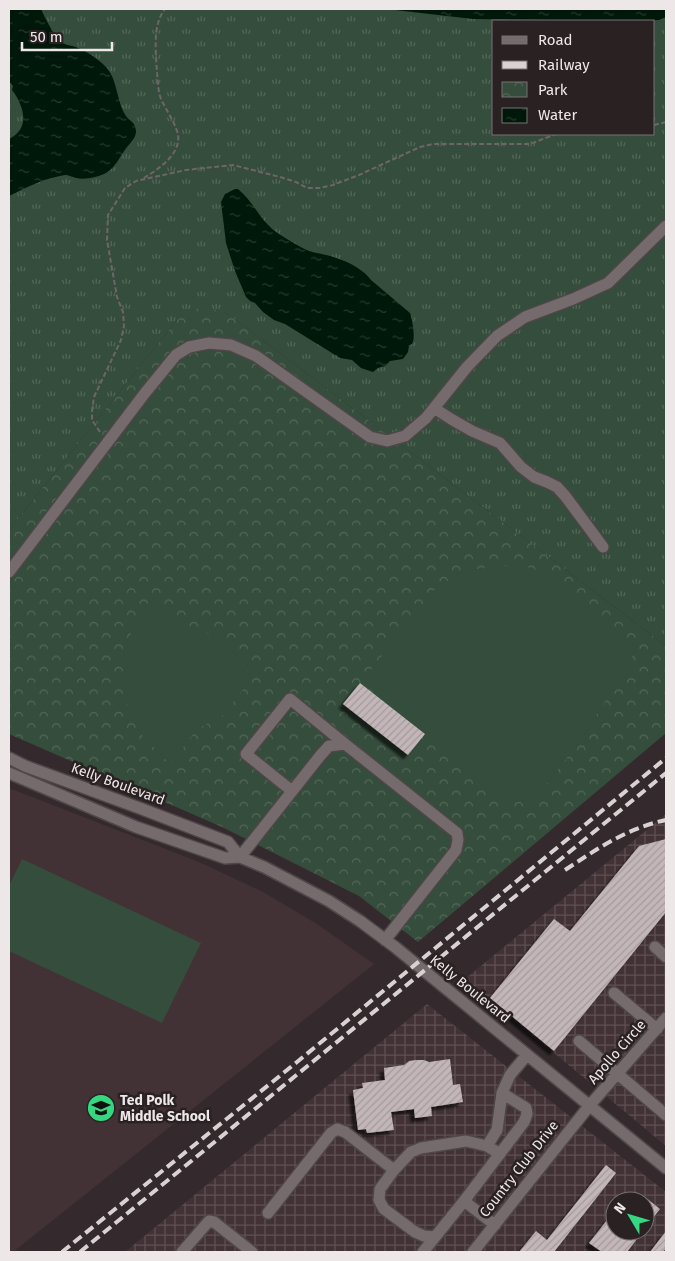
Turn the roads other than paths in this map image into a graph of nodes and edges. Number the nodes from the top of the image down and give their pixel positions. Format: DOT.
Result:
graph roads {
  1 [pos="666,226"];
  2 [pos="434,408"];
  3 [pos="603,547"];
  4 [pos="9,572"];
  5 [pos="345,744"];
  6 [pos="9,758"];
  7 [pos="9,773"];
  8 [pos="292,791"];
  9 [pos="240,857"];
  10 [pos="385,940"];
  11 [pos="655,947"];
  12 [pos="666,956"];
  13 [pos="614,993"];
  14 [pos="662,1025"];
  15 [pos="579,1041"];
  16 [pos="527,1055"];
  17 [pos="618,1073"];
  18 [pos="502,1093"];
  19 [pos="590,1105"];
  20 [pos="666,1115"];
  21 [pos="487,1146"];
  22 [pos="500,1154"];
  23 [pos="666,1168"];
  24 [pos="394,1170"];
  25 [pos="464,1201"];
  26 [pos="268,1213"];
  27 [pos="495,1225"];
  28 [pos="435,1237"];
  29 [pos="182,1252"];
  30 [pos="252,1252"];
  31 [pos="424,1252"];
  32 [pos="473,1252"];
  1 -- 2 [label="street"];
  2 -- 3 [label="street"];
  2 -- 4 [label="street"];
  5 -- 8 [label="street"];
  5 -- 8 [label="street"];
  5 -- 10 [label="street"];
  6 -- 9 [label="street, Kelly Boulevard"];
  7 -- 9 [label="street, Kelly Boulevard"];
  8 -- 9 [label="street"];
  9 -- 10 [label="street, Kelly Boulevard"];
  10 -- 16 [label="street, Kelly Boulevard"];
  11 -- 12 [label="street"];
  13 -- 14 [label="street"];
  14 -- 17 [label="street, Apollo Circle"];
  15 -- 17 [label="street"];
  16 -- 18 [label="street"];
  16 -- 19 [label="street, Kelly Boulevard"];
  17 -- 19 [label="street, Apollo Circle"];
  17 -- 20 [label="street"];
  18 -- 21 [label="street"];
  18 -- 22 [label="street"];
  19 -- 23 [label="street, Kelly Boulevard"];
  19 -- 27 [label="street, Country Club Drive"];
  21 -- 22 [label="street"];
  21 -- 24 [label="street"];
  22 -- 25 [label="street"];
  24 -- 26 [label="street"];
  24 -- 28 [label="street"];
  25 -- 27 [label="street"];
  25 -- 28 [label="street"];
  27 -- 32 [label="street, Country Club Drive"];
  28 -- 31 [label="street"];
  29 -- 30 [label="street"];
}
